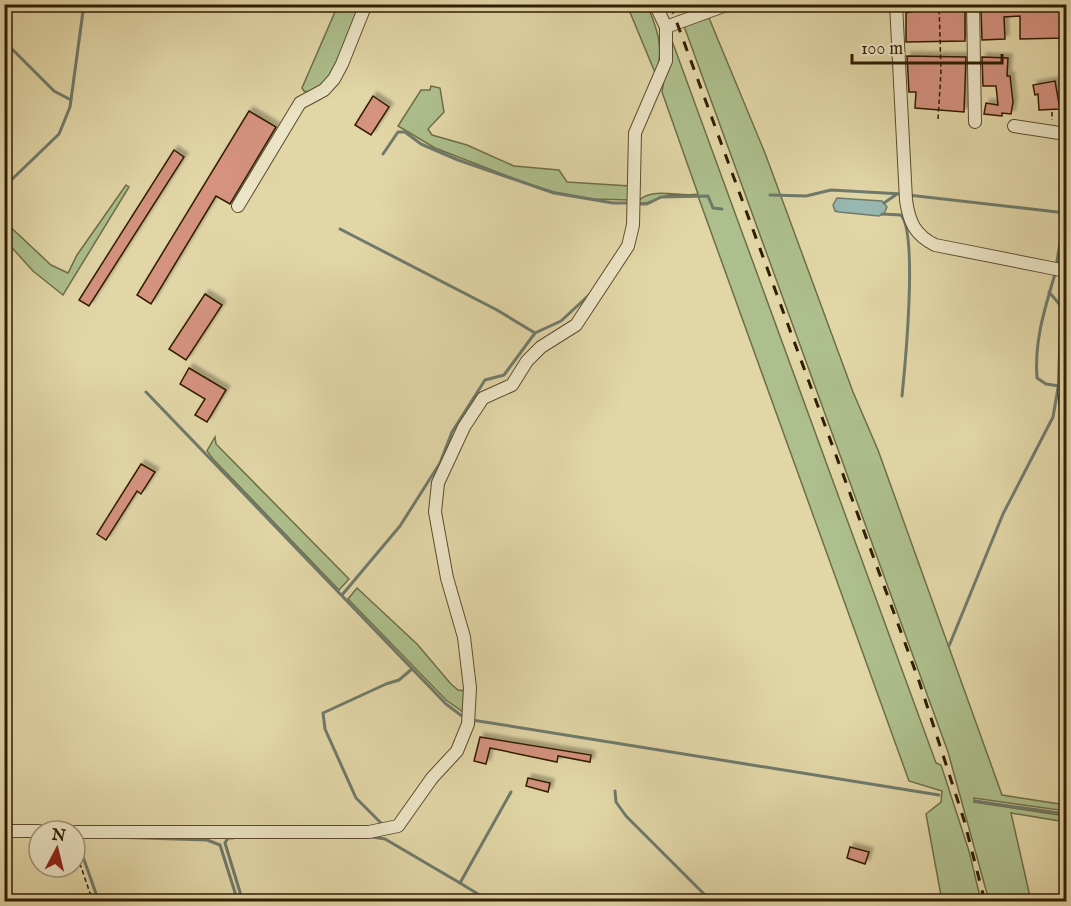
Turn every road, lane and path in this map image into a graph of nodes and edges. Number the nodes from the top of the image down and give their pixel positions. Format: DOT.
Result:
graph roads {
  1 [pos="366,4"];
  2 [pos="655,4"];
  3 [pos="729,4"];
  4 [pos="916,4"];
  5 [pos="939,4"];
  6 [pos="973,4"];
  7 [pos="896,5"];
  8 [pos="666,27"];
  9 [pos="938,119"];
  10 [pos="975,122"];
  11 [pos="1014,126"];
  12 [pos="1066,134"];
  13 [pos="238,206"];
  14 [pos="1066,271"];
  15 [pos="1066,316"];
  16 [pos="1066,407"];
  17 [pos="4,831"];
  18 [pos="27,831"];
  19 [pos="87,832"];
  20 [pos="85,879"];
  21 [pos="93,902"];
  1 -- 13 [label="street"];
  2 -- 8 [label="street"];
  3 -- 8 [label="street"];
  4 -- 7 [label="street"];
  5 -- 9 [label="path"];
  6 -- 10 [label="street"];
  7 -- 14 [label="street"];
  8 -- 19 [label="street"];
  11 -- 12 [label="street"];
  15 -- 16 [label="street"];
  17 -- 18 [label="street"];
  20 -- 21 [label="path"];
}
